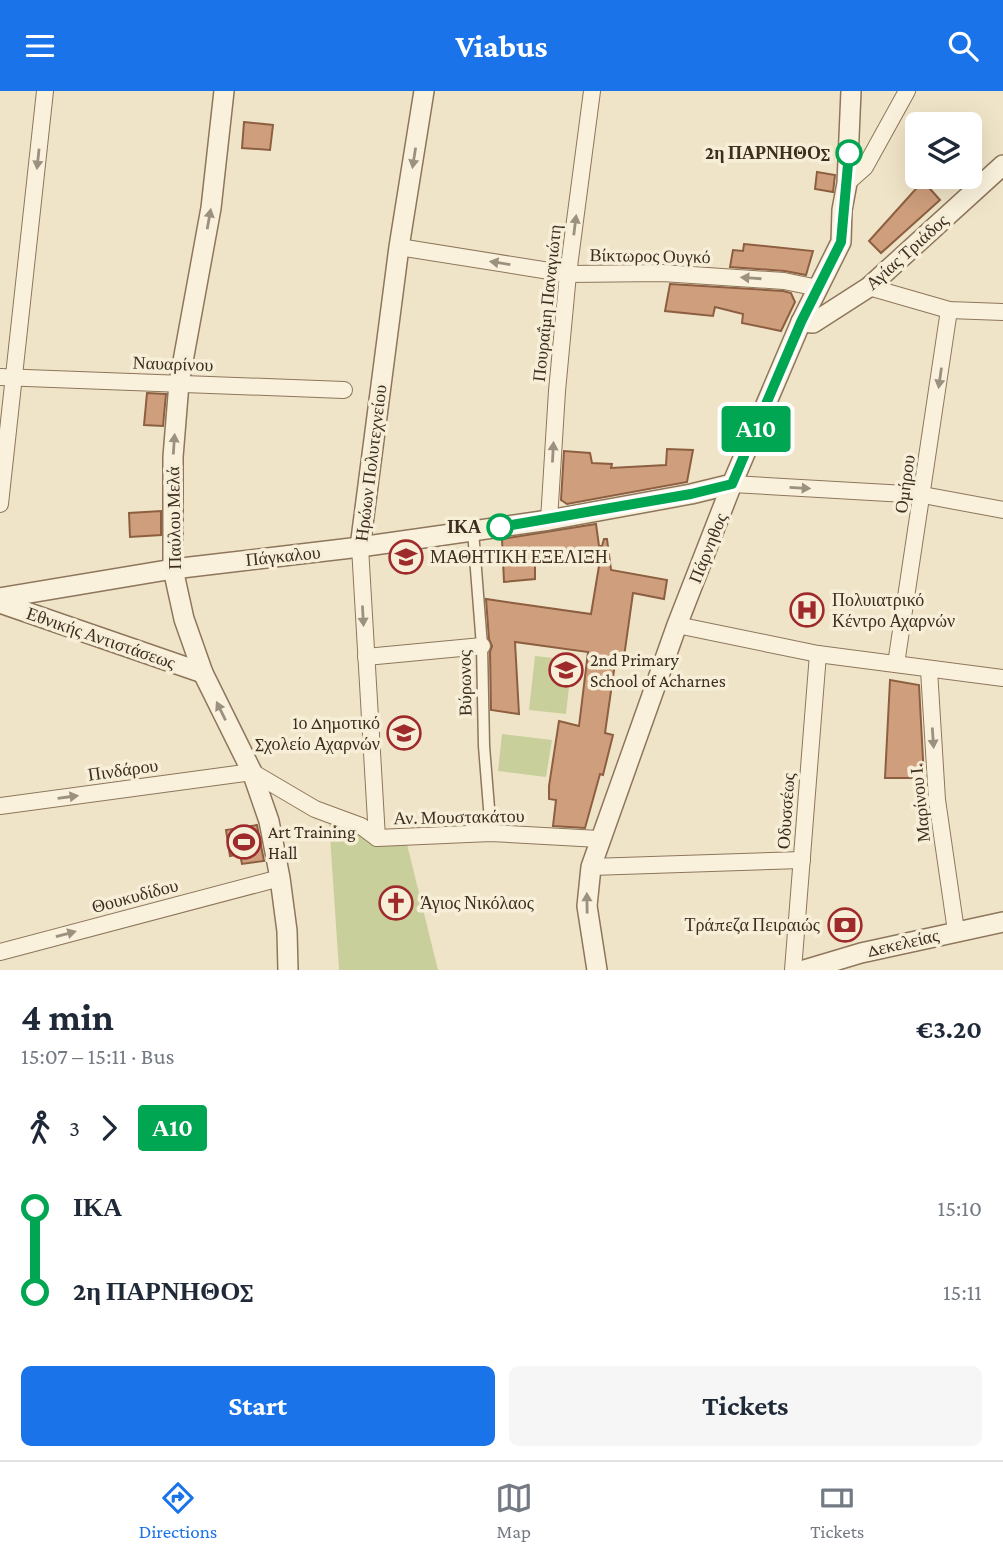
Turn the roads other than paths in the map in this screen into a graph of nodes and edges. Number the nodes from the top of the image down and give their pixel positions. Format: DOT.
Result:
graph roads {
  1 [pos="45,91"];
  2 [pos="224,91"];
  3 [pos="424,91"];
  4 [pos="592,91"];
  5 [pos="851,91"];
  6 [pos="907,91"];
  7 [pos="1003,165"];
  8 [pos="847,183"];
  9 [pos="399,247"];
  10 [pos="568,274"];
  11 [pos="869,287"];
  12 [pos="818,288"];
  13 [pos="950,310"];
  14 [pos="1003,312"];
  15 [pos="801,322"];
  16 [pos="7,377"];
  17 [pos="179,383"];
  18 [pos="344,390"];
  19 [pos="732,484"];
  20 [pos="923,495"];
  21 [pos="0,504"];
  22 [pos="1003,510"];
  23 [pos="549,520"];
  24 [pos="473,531"];
  25 [pos="360,547"];
  26 [pos="173,569"];
  27 [pos="0,597"];
  28 [pos="0,603"];
  29 [pos="677,625"];
  30 [pos="482,646"];
  31 [pos="818,654"];
  32 [pos="366,657"];
  33 [pos="896,664"];
  34 [pos="929,670"];
  35 [pos="202,673"];
  36 [pos="1003,678"];
  37 [pos="252,772"];
  38 [pos="0,806"];
  39 [pos="491,833"];
  40 [pos="377,838"];
  41 [pos="599,839"];
  42 [pos="802,860"];
  43 [pos="591,867"];
  44 [pos="280,878"];
  45 [pos="1003,922"];
  46 [pos="956,931"];
  47 [pos="0,952"];
  48 [pos="288,970"];
  49 [pos="597,970"];
  50 [pos="793,970"];
  51 [pos="804,970"];
  1 -- 16 [label="street, one-way"];
  17 -- 2 [label="street, Παύλου Μελά, one-way"];
  3 -- 9 [label="street, Ηρώων Πολυτεχνείου, one-way"];
  10 -- 4 [label="street, Πουραΐμη Παναγιώτη, one-way"];
  5 -- 8 [label="street, Πάρνηθος"];
  6 -- 8 [label="street"];
  7 -- 11 [label="street, Αγίας Τριάδος"];
  8 -- 12 [label="street, Πάρνηθος"];
  10 -- 9 [label="street, Βίκτωρος Ουγκό, one-way"];
  9 -- 25 [label="street, Ηρώων Πολυτεχνείου"];
  12 -- 10 [label="street, Βίκτωρος Ουγκό, one-way"];
  23 -- 10 [label="street, Πουραΐμη Παναγιώτη, one-way"];
  11 -- 13 [label="street"];
  11 -- 15 [label="street, Αγίας Τριάδος"];
  12 -- 15 [label="street, Πάρνηθος"];
  13 -- 14 [label="street"];
  13 -- 20 [label="street, Ομήρου, one-way"];
  15 -- 19 [label="street, Πάρνηθος"];
  16 -- 17 [label="street, Ναυαρίνου"];
  16 -- 21 [label="street"];
  17 -- 18 [label="street, Ναυαρίνου"];
  26 -- 17 [label="street, Παύλου Μελά, one-way"];
  19 -- 20 [label="street, one-way"];
  19 -- 23 [label="street, Πάγκαλου"];
  19 -- 29 [label="street, Πάρνηθος"];
  20 -- 22 [label="street"];
  20 -- 33 [label="street, Ομήρου"];
  23 -- 24 [label="street, Πάγκαλου"];
  24 -- 25 [label="street, Πάγκαλου"];
  24 -- 30 [label="street, Βύρωνος"];
  25 -- 26 [label="street, Πάγκαλου"];
  25 -- 32 [label="street, Ηρώων Πολυτεχνείου, one-way"];
  26 -- 27 [label="street, Πάγκαλου"];
  26 -- 35 [label="street, Παύλου Μελά"];
  28 -- 35 [label="street, Εθνικής Αντιστάσεως"];
  29 -- 31 [label="street"];
  29 -- 41 [label="street, Πάρνηθος"];
  30 -- 32 [label="street"];
  30 -- 39 [label="street, Βύρωνος"];
  31 -- 33 [label="street"];
  31 -- 42 [label="street, Οδυσσέως"];
  32 -- 40 [label="street, Ηρώων Πολυτεχνείου"];
  33 -- 34 [label="street"];
  34 -- 36 [label="street"];
  34 -- 46 [label="street, Μαρίνου Ι., one-way"];
  37 -- 35 [label="street, Παύλου Μελά, one-way"];
  38 -- 37 [label="street, Πινδάρου, one-way"];
  37 -- 40 [label="street, Αν. Μουστακάτου"];
  37 -- 44 [label="street, Παύλου Μελά"];
  39 -- 40 [label="street, Αν. Μουστακάτου"];
  39 -- 41 [label="street, Αν. Μουστακάτου"];
  41 -- 43 [label="street, Πάρνηθος"];
  42 -- 43 [label="street"];
  42 -- 50 [label="street, Οδυσσέως"];
  49 -- 43 [label="street, Πάρνηθος, one-way"];
  47 -- 44 [label="street, Θουκυδίδου, one-way"];
  44 -- 48 [label="street, Παύλου Μελά"];
  45 -- 46 [label="street, Δεκελείας"];
  46 -- 51 [label="street, Δεκελείας"];
}
